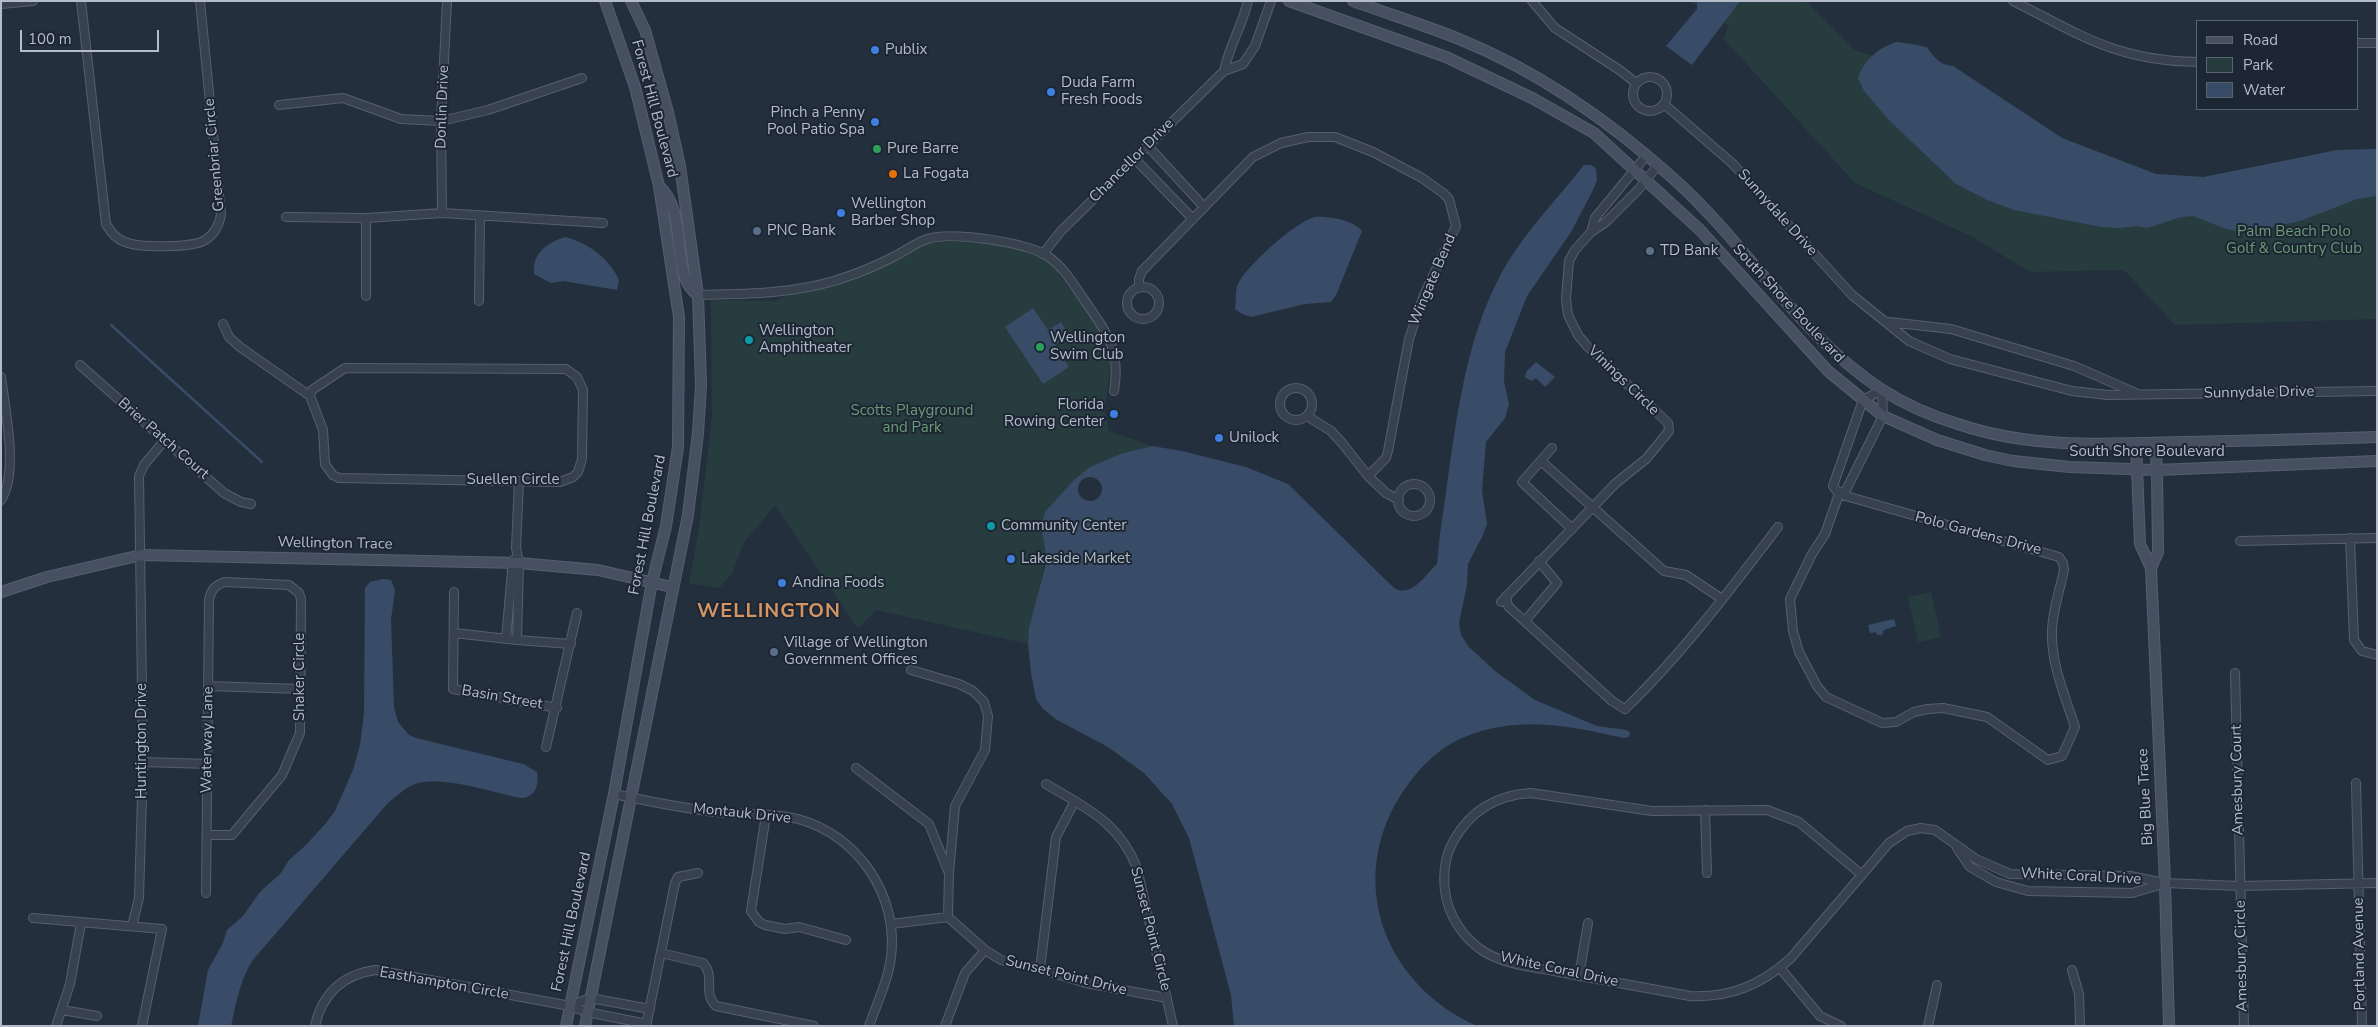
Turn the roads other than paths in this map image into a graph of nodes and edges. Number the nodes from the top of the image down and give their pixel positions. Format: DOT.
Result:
graph roads {
  1 [pos="33,1"];
  2 [pos="82,1"];
  3 [pos="200,1"];
  4 [pos="447,1"];
  5 [pos="605,1"];
  6 [pos="632,1"];
  7 [pos="1248,1"];
  8 [pos="1271,1"];
  9 [pos="1289,1"];
  10 [pos="1354,1"];
  11 [pos="1532,1"];
  12 [pos="2013,1"];
  13 [pos="1,4"];
  14 [pos="2358,43"];
  15 [pos="2377,43"];
  16 [pos="2196,62"];
  17 [pos="1224,71"];
  18 [pos="582,78"];
  19 [pos="1636,83"];
  20 [pos="1664,104"];
  21 [pos="279,105"];
  22 [pos="441,121"];
  23 [pos="1147,145"];
  24 [pos="1646,156"];
  25 [pos="1134,158"];
  26 [pos="1658,165"];
  27 [pos="1635,170"];
  28 [pos="1646,180"];
  29 [pos="659,186"];
  30 [pos="1185,186"];
  31 [pos="1173,198"];
  32 [pos="1204,207"];
  33 [pos="442,213"];
  34 [pos="480,216"];
  35 [pos="286,217"];
  36 [pos="366,218"];
  37 [pos="1193,218"];
  38 [pos="603,223"];
  39 [pos="1591,232"];
  40 [pos="1043,254"];
  41 [pos="1139,288"];
  42 [pos="698,295"];
  43 [pos="366,296"];
  44 [pos="479,301"];
  45 [pos="1888,322"];
  46 [pos="222,324"];
  47 [pos="80,365"];
  48 [pos="1,377"];
  49 [pos="2,389"];
  50 [pos="1882,390"];
  51 [pos="2377,390"];
  52 [pos="1114,391"];
  53 [pos="2140,394"];
  54 [pos="310,396"];
  55 [pos="1863,400"];
  56 [pos="1307,416"];
  57 [pos="1883,416"];
  58 [pos="2377,437"];
  59 [pos="164,441"];
  60 [pos="2136,443"];
  61 [pos="2155,443"];
  62 [pos="1552,448"];
  63 [pos="1541,461"];
  64 [pos="2377,461"];
  65 [pos="2138,469"];
  66 [pos="2158,470"];
  67 [pos="1368,476"];
  68 [pos="520,482"];
  69 [pos="1839,494"];
  70 [pos="1,500"];
  71 [pos="1399,500"];
  72 [pos="252,504"];
  73 [pos="1593,508"];
  74 [pos="1778,527"];
  75 [pos="1572,529"];
  76 [pos="2350,538"];
  77 [pos="2377,538"];
  78 [pos="2240,540"];
  79 [pos="141,555"];
  80 [pos="1539,562"];
  81 [pos="516,563"];
  82 [pos="2151,568"];
  83 [pos="652,582"];
  84 [pos="672,586"];
  85 [pos="214,588"];
  86 [pos="1,592"];
  87 [pos="454,592"];
  88 [pos="1722,599"];
  89 [pos="577,613"];
  90 [pos="1525,620"];
  91 [pos="454,633"];
  92 [pos="506,639"];
  93 [pos="517,640"];
  94 [pos="570,644"];
  95 [pos="2377,655"];
  96 [pos="911,670"];
  97 [pos="2235,673"];
  98 [pos="208,686"];
  99 [pos="300,689"];
  100 [pos="557,708"];
  101 [pos="546,747"];
  102 [pos="143,762"];
  103 [pos="208,764"];
  104 [pos="856,768"];
  105 [pos="2356,783"];
  106 [pos="1046,784"];
  107 [pos="614,794"];
  108 [pos="630,797"];
  109 [pos="1075,801"];
  110 [pos="1705,810"];
  111 [pos="766,815"];
  112 [pos="207,835"];
  113 [pos="1953,842"];
  114 [pos="698,873"];
  115 [pos="949,873"];
  116 [pos="1707,873"];
  117 [pos="1862,875"];
  118 [pos="2165,883"];
  119 [pos="2358,883"];
  120 [pos="2377,883"];
  121 [pos="2240,886"];
  122 [pos="206,893"];
  123 [pos="948,917"];
  124 [pos="33,918"];
  125 [pos="81,923"];
  126 [pos="1588,923"];
  127 [pos="891,924"];
  128 [pos="132,926"];
  129 [pos="846,940"];
  130 [pos="985,950"];
  131 [pos="661,953"];
  132 [pos="1780,968"];
  133 [pos="1040,969"];
  134 [pos="2072,970"];
  135 [pos="1579,976"];
  136 [pos="1937,985"];
  137 [pos="590,998"];
  138 [pos="1167,998"];
  139 [pos="570,1006"];
  140 [pos="650,1009"];
  141 [pos="62,1010"];
  142 [pos="587,1012"];
  143 [pos="97,1016"];
  144 [pos="647,1025"];
  145 [pos="56,1026"];
  146 [pos="142,1026"];
  147 [pos="315,1026"];
  148 [pos="566,1026"];
  149 [pos="584,1026"];
  150 [pos="814,1026"];
  151 [pos="869,1026"];
  152 [pos="945,1026"];
  153 [pos="1173,1026"];
  154 [pos="1841,1026"];
  155 [pos="1928,1026"];
  156 [pos="2080,1026"];
  157 [pos="2169,1026"];
  158 [pos="2244,1026"];
  159 [pos="2362,1026"];
  1 -- 13 [label="street"];
  2 -- 3 [label="street, Greenbriar Circle"];
  4 -- 22 [label="street, Donlin Drive"];
  5 -- 29 [label="street, Forest Hill Boulevard"];
  6 -- 42 [label="street, Forest Hill Boulevard"];
  7 -- 17 [label="street"];
  8 -- 17 [label="street, Chancellor Drive"];
  9 -- 27 [label="street, South Shore Boulevard"];
  10 -- 24 [label="street, South Shore Boulevard"];
  11 -- 19 [label="street"];
  12 -- 16 [label="street"];
  14 -- 15 [label="street"];
  17 -- 23 [label="street, Chancellor Drive"];
  18 -- 22 [label="street"];
  19 -- 20 [label="street"];
  19 -- 20 [label="street"];
  20 -- 45 [label="street, Sunnydale Drive"];
  21 -- 22 [label="street"];
  22 -- 33 [label="street, Donlin Drive"];
  23 -- 25 [label="street, Chancellor Drive"];
  23 -- 30 [label="street"];
  24 -- 26 [label="street, South Shore Boulevard"];
  24 -- 27 [label="street, Vinings Circle"];
  25 -- 31 [label="street"];
  25 -- 40 [label="street, Chancellor Drive"];
  26 -- 28 [label="street, Vinings Circle"];
  26 -- 50 [label="street, South Shore Boulevard"];
  27 -- 28 [label="street, South Shore Boulevard"];
  27 -- 39 [label="street, Vinings Circle"];
  28 -- 39 [label="street, Vinings Circle"];
  28 -- 55 [label="street, South Shore Boulevard"];
  29 -- 42 [label="street"];
  29 -- 83 [label="street, Forest Hill Boulevard"];
  30 -- 31 [label="street"];
  30 -- 32 [label="street"];
  31 -- 37 [label="street"];
  32 -- 37 [label="street, Wingate Bend"];
  32 -- 67 [label="street, Wingate Bend"];
  33 -- 34 [label="street"];
  33 -- 36 [label="street"];
  34 -- 38 [label="street"];
  34 -- 44 [label="street"];
  35 -- 36 [label="street"];
  36 -- 43 [label="street"];
  37 -- 41 [label="street, Wingate Bend"];
  39 -- 73 [label="street, Vinings Circle"];
  40 -- 42 [label="street"];
  40 -- 52 [label="street"];
  41 -- 41 [label="street, Wingate Bend"];
  42 -- 84 [label="street, Forest Hill Boulevard"];
  45 -- 53 [label="street, Sunnydale Drive"];
  45 -- 53 [label="street, Sunnydale Drive"];
  46 -- 54 [label="street"];
  47 -- 59 [label="street, Brier Patch Court"];
  48 -- 49 [label="street"];
  49 -- 70 [label="street"];
  50 -- 55 [label="street"];
  50 -- 57 [label="street, Polo Gardens Drive"];
  50 -- 60 [label="street, South Shore Boulevard"];
  51 -- 53 [label="street, Sunnydale Drive"];
  54 -- 68 [label="street, Suellen Circle"];
  54 -- 68 [label="street, Suellen Circle"];
  55 -- 57 [label="street, South Shore Boulevard"];
  55 -- 69 [label="street, Polo Gardens Drive"];
  56 -- 56 [label="street"];
  56 -- 67 [label="street"];
  57 -- 65 [label="street, South Shore Boulevard"];
  57 -- 69 [label="street, Polo Gardens Drive"];
  58 -- 61 [label="street, South Shore Boulevard"];
  59 -- 72 [label="street, Brier Patch Court"];
  59 -- 79 [label="street, Huntington Drive"];
  60 -- 61 [label="street, South Shore Boulevard"];
  60 -- 65 [label="street, Big Blue Trace"];
  61 -- 66 [label="street, Big Blue Trace"];
  62 -- 63 [label="street"];
  63 -- 73 [label="street"];
  63 -- 75 [label="street"];
  64 -- 66 [label="street, South Shore Boulevard"];
  65 -- 66 [label="street, South Shore Boulevard"];
  65 -- 82 [label="street, Big Blue Trace"];
  66 -- 82 [label="street, Big Blue Trace"];
  67 -- 71 [label="street"];
  68 -- 81 [label="street"];
  69 -- 69 [label="street, Polo Gardens Drive"];
  71 -- 71 [label="street"];
  73 -- 75 [label="street, Vinings Circle"];
  73 -- 88 [label="street"];
  74 -- 88 [label="street, Vinings Circle"];
  75 -- 80 [label="street, Vinings Circle"];
  76 -- 77 [label="street"];
  76 -- 78 [label="street"];
  76 -- 95 [label="street"];
  79 -- 81 [label="street, Wellington Trace"];
  79 -- 86 [label="street, Wellington Trace"];
  79 -- 102 [label="street, Huntington Drive"];
  80 -- 90 [label="street"];
  80 -- 90 [label="street, Vinings Circle"];
  81 -- 83 [label="street, Wellington Trace"];
  81 -- 92 [label="street"];
  81 -- 93 [label="street"];
  82 -- 118 [label="street, Big Blue Trace"];
  83 -- 84 [label="street, Wellington Trace"];
  83 -- 107 [label="street, Forest Hill Boulevard"];
  84 -- 108 [label="street, Forest Hill Boulevard"];
  85 -- 98 [label="street, Waterway Lane"];
  85 -- 99 [label="street, Shaker Circle"];
  87 -- 91 [label="street, Basin Street"];
  88 -- 90 [label="street, Vinings Circle"];
  89 -- 94 [label="street"];
  91 -- 92 [label="street"];
  91 -- 100 [label="street, Basin Street"];
  92 -- 93 [label="street"];
  93 -- 94 [label="street"];
  94 -- 100 [label="street"];
  96 -- 115 [label="street"];
  97 -- 121 [label="street, Amesbury Court"];
  98 -- 99 [label="street"];
  98 -- 103 [label="street, Waterway Lane"];
  99 -- 112 [label="street, Shaker Circle"];
  100 -- 101 [label="street"];
  102 -- 103 [label="street"];
  102 -- 128 [label="street, Huntington Drive"];
  103 -- 112 [label="street, Waterway Lane"];
  104 -- 115 [label="street"];
  105 -- 119 [label="street, Portland Avenue"];
  106 -- 109 [label="street, Sunset Point Circle"];
  107 -- 108 [label="street, Montauk Drive"];
  107 -- 139 [label="street, Forest Hill Boulevard"];
  108 -- 111 [label="street, Montauk Drive"];
  108 -- 137 [label="street, Forest Hill Boulevard"];
  109 -- 133 [label="street"];
  109 -- 138 [label="street, Sunset Point Circle"];
  110 -- 116 [label="street"];
  110 -- 117 [label="street, White Coral Drive"];
  110 -- 135 [label="street, White Coral Drive"];
  111 -- 127 [label="street, Montauk Drive"];
  111 -- 129 [label="street"];
  112 -- 122 [label="street, Waterway Lane"];
  113 -- 117 [label="street, White Coral Drive"];
  113 -- 118 [label="street, White Coral Drive"];
  113 -- 118 [label="street, White Coral Drive"];
  114 -- 131 [label="street"];
  115 -- 123 [label="street"];
  117 -- 132 [label="street, White Coral Drive"];
  118 -- 121 [label="street, Amesbury Circle"];
  118 -- 157 [label="street, Big Blue Trace"];
  119 -- 120 [label="street, Amesbury Circle"];
  119 -- 121 [label="street, Amesbury Circle"];
  119 -- 159 [label="street, Portland Avenue"];
  121 -- 158 [label="street, Amesbury Circle"];
  123 -- 127 [label="street"];
  123 -- 130 [label="street, Sunset Point Drive"];
  124 -- 125 [label="street"];
  125 -- 128 [label="street"];
  125 -- 141 [label="street"];
  126 -- 135 [label="street"];
  127 -- 151 [label="street, Montauk Drive"];
  128 -- 146 [label="street"];
  130 -- 133 [label="street, Sunset Point Drive"];
  130 -- 152 [label="street"];
  131 -- 140 [label="street"];
  131 -- 150 [label="street"];
  132 -- 135 [label="street, White Coral Drive"];
  132 -- 154 [label="street"];
  133 -- 138 [label="street, Sunset Point Drive"];
  134 -- 156 [label="street"];
  136 -- 155 [label="street"];
  137 -- 139 [label="street"];
  137 -- 140 [label="street"];
  137 -- 142 [label="street, Forest Hill Boulevard"];
  138 -- 153 [label="street, Sunset Point Circle"];
  139 -- 142 [label="street, Easthampton Circle"];
  139 -- 147 [label="street, Easthampton Circle"];
  139 -- 148 [label="street, Forest Hill Boulevard"];
  140 -- 144 [label="street"];
  141 -- 143 [label="street"];
  141 -- 145 [label="street"];
  142 -- 144 [label="street, Easthampton Circle"];
  142 -- 149 [label="street, Forest Hill Boulevard"];
}
